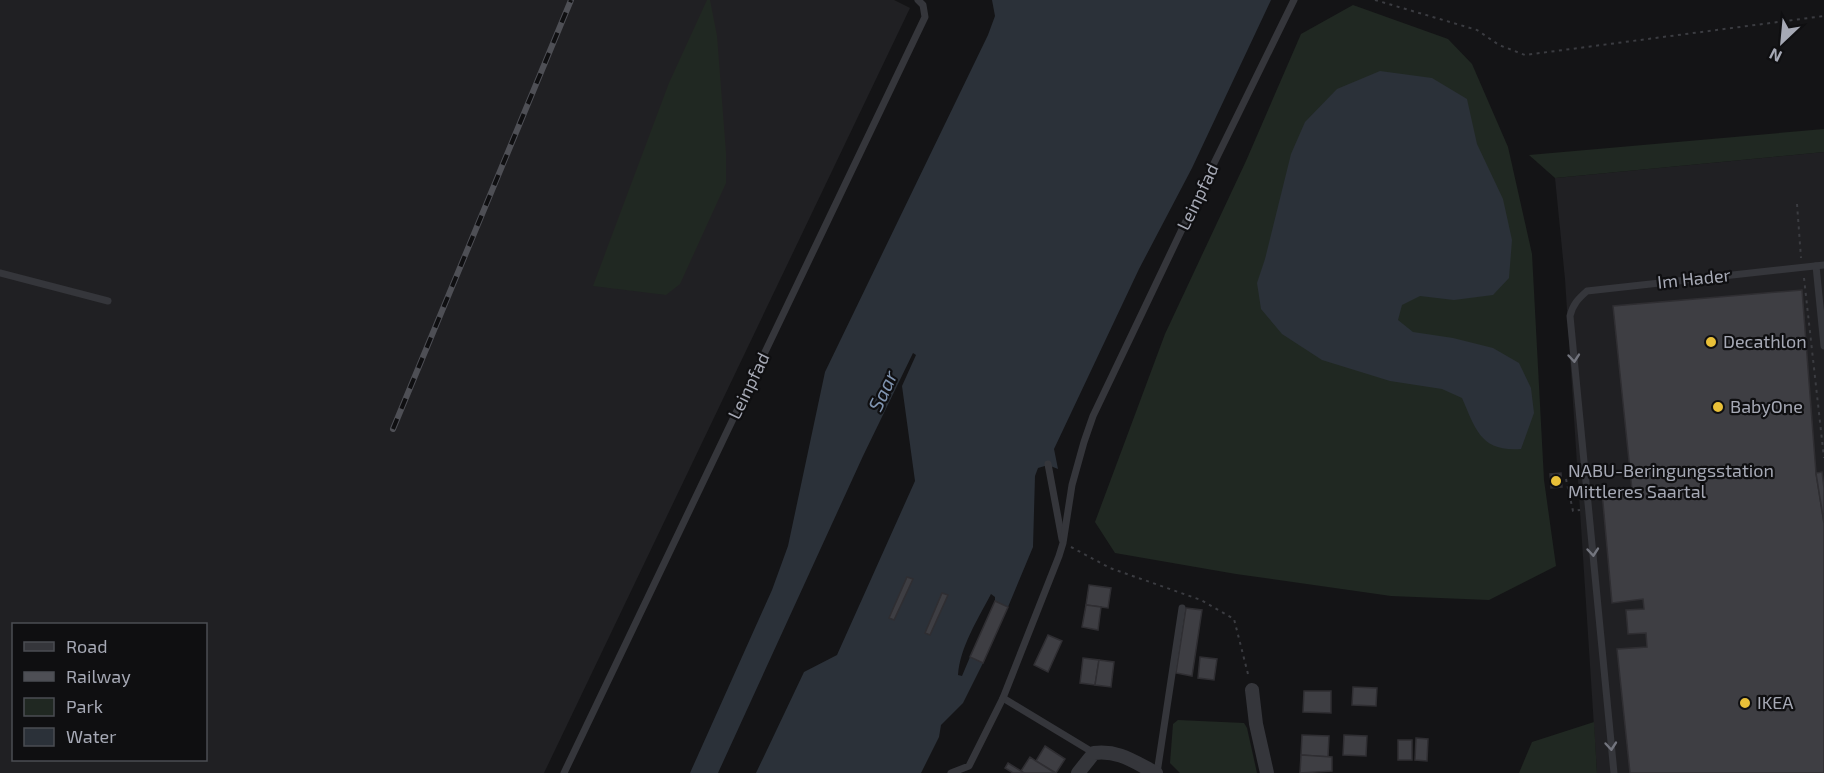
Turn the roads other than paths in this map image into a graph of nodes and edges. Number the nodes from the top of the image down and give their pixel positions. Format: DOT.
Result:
graph roads {
  1 [pos="918,0"];
  2 [pos="1294,0"];
  3 [pos="1820,265"];
  4 [pos="0,273"];
  5 [pos="108,301"];
  6 [pos="1824,346"];
  7 [pos="1048,465"];
  8 [pos="1063,543"];
  9 [pos="1182,608"];
  10 [pos="1252,690"];
  11 [pos="1003,698"];
  12 [pos="1094,753"];
  13 [pos="564,773"];
  14 [pos="951,773"];
  15 [pos="1078,773"];
  16 [pos="1156,773"];
  17 [pos="1267,773"];
  18 [pos="1614,773"];
  1 -- 13 [label="lane, Leinpfad"];
  2 -- 8 [label="lane, Leinpfad"];
  3 -- 6 [label="lane, Im Hader"];
  3 -- 18 [label="lane, Im Hader, one-way"];
  4 -- 5 [label="lane"];
  7 -- 8 [label="lane"];
  8 -- 11 [label="lane, Leinpfad"];
  9 -- 16 [label="lane"];
  10 -- 17 [label="street"];
  11 -- 12 [label="lane"];
  11 -- 14 [label="lane, Leinpfad"];
  12 -- 15 [label="street"];
  12 -- 16 [label="street"];
}
